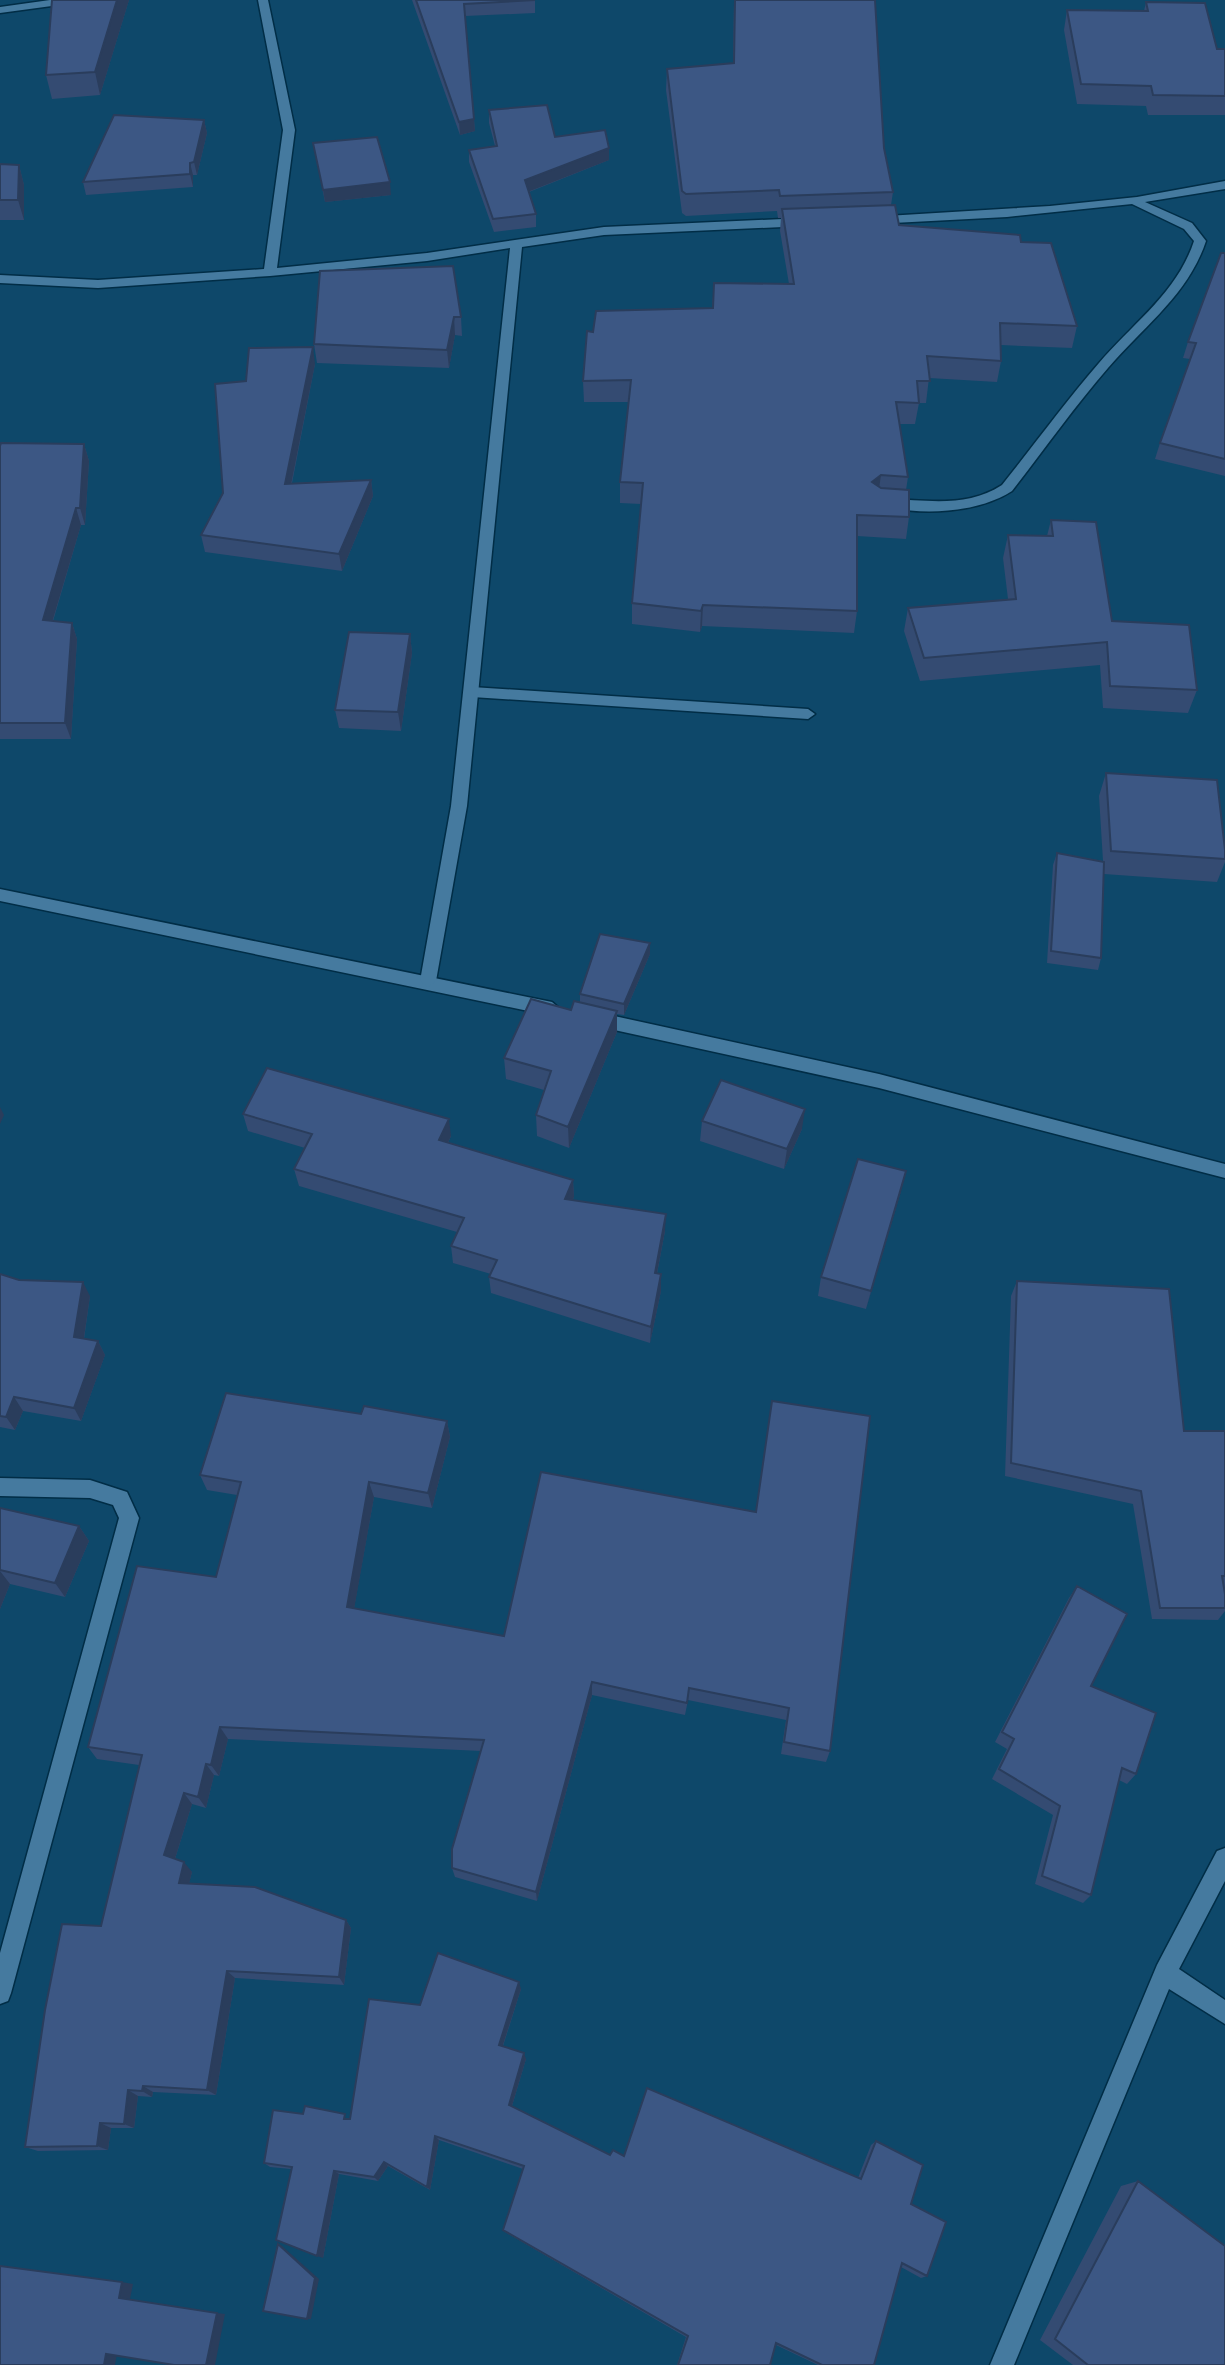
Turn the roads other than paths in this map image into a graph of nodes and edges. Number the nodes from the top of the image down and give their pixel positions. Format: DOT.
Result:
graph roads {
  1 [pos="74,0"];
  2 [pos="263,0"];
  3 [pos="0,10"];
  4 [pos="1225,186"];
  5 [pos="1137,203"];
  6 [pos="861,220"];
  7 [pos="821,222"];
  8 [pos="516,246"];
  9 [pos="270,272"];
  10 [pos="0,279"];
  11 [pos="878,503"];
  12 [pos="472,692"];
  13 [pos="808,715"];
  14 [pos="0,895"];
  15 [pos="428,981"];
  16 [pos="1225,1171"];
  17 [pos="0,1487"];
  18 [pos="1225,1859"];
  19 [pos="1165,1973"];
  20 [pos="0,1993"];
  21 [pos="1225,2013"];
  22 [pos="1002,2365"];
  1 -- 3 [label="street"];
  2 -- 9 [label="street"];
  4 -- 5 [label="street"];
  5 -- 6 [label="street"];
  5 -- 11 [label="street"];
  7 -- 8 [label="street"];
  8 -- 9 [label="street"];
  8 -- 12 [label="street"];
  9 -- 10 [label="street"];
  12 -- 13 [label="street"];
  12 -- 15 [label="street"];
  14 -- 15 [label="street"];
  15 -- 16 [label="street"];
  17 -- 20 [label="street"];
  18 -- 19 [label="street"];
  19 -- 21 [label="street"];
  19 -- 22 [label="street"];
}
